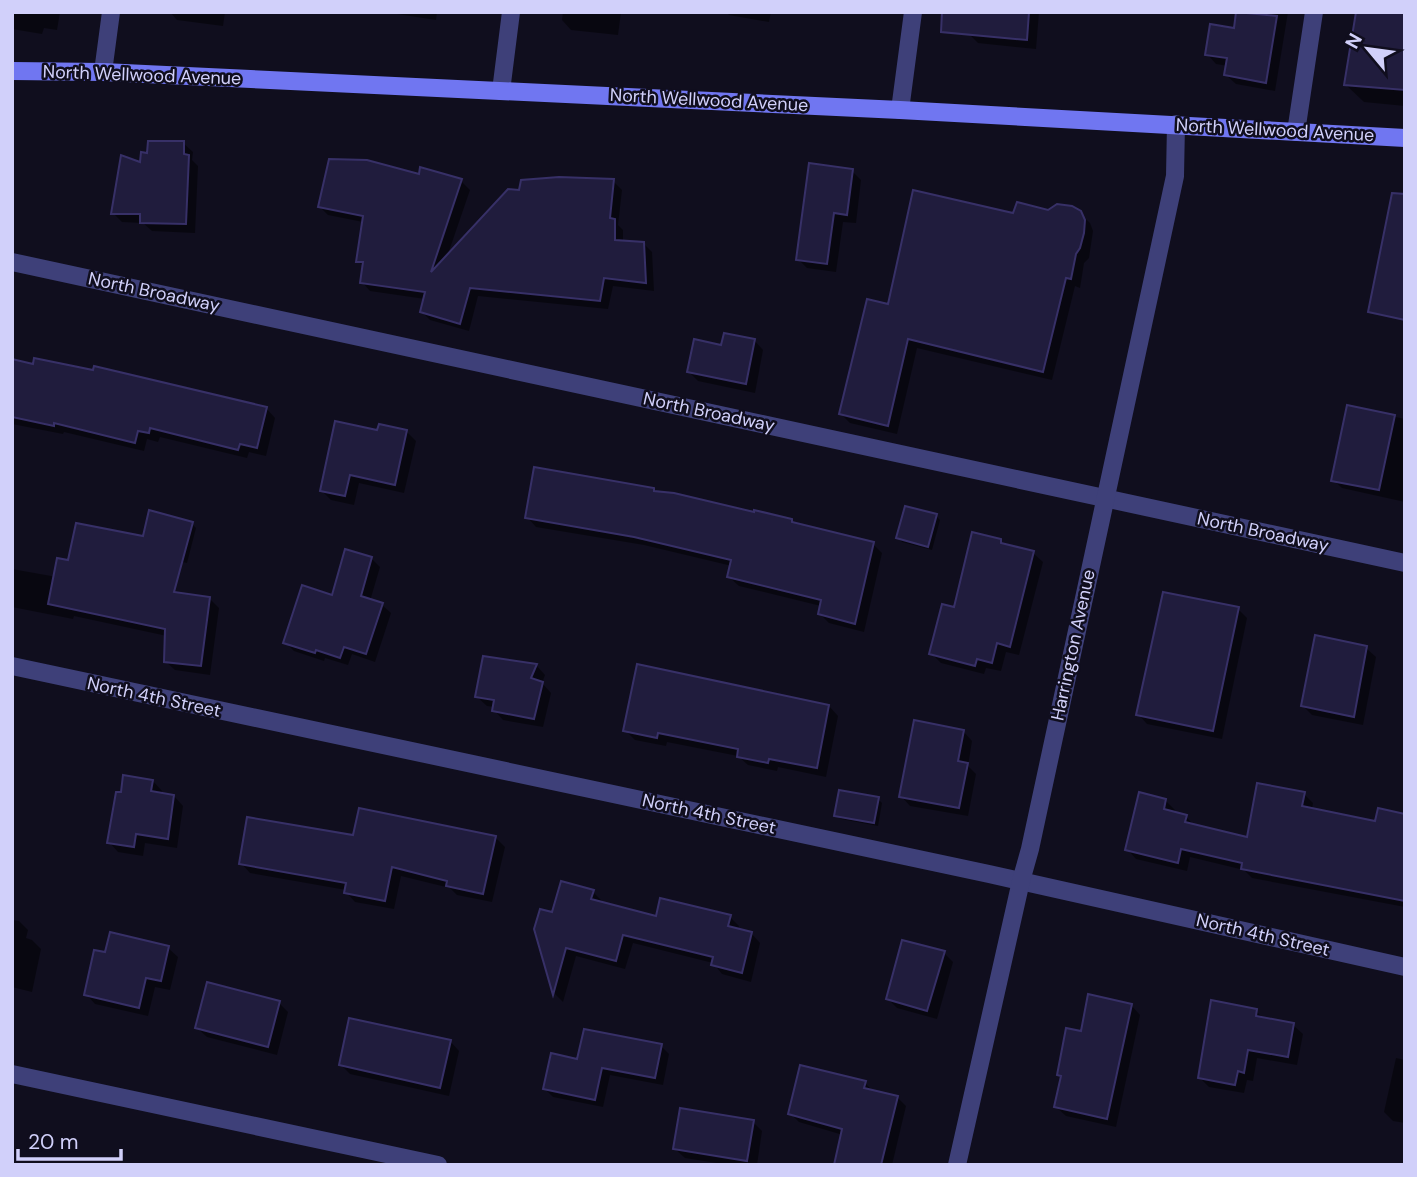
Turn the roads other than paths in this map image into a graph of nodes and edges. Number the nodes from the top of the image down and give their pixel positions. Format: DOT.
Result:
graph roads {
  1 [pos="111,12"];
  2 [pos="511,12"];
  3 [pos="913,12"];
  4 [pos="1314,12"];
  5 [pos="12,71"];
  6 [pos="103,72"];
  7 [pos="500,90"];
  8 [pos="900,110"];
  9 [pos="1176,124"];
  10 [pos="1296,132"];
  11 [pos="1405,138"];
  12 [pos="12,262"];
  13 [pos="1105,497"];
  14 [pos="1405,563"];
  15 [pos="12,667"];
  16 [pos="1021,881"];
  17 [pos="1405,967"];
  18 [pos="12,1074"];
  19 [pos="438,1165"];
  20 [pos="957,1165"];
  1 -- 6 [label="street"];
  2 -- 7 [label="street"];
  3 -- 8 [label="street"];
  4 -- 10 [label="street"];
  5 -- 6 [label="main road, North Wellwood Avenue"];
  6 -- 7 [label="main road, North Wellwood Avenue"];
  7 -- 8 [label="main road, North Wellwood Avenue"];
  8 -- 9 [label="main road, North Wellwood Avenue"];
  9 -- 10 [label="main road, North Wellwood Avenue"];
  9 -- 13 [label="street, Harrington Avenue"];
  10 -- 11 [label="main road, North Wellwood Avenue"];
  12 -- 13 [label="street, North Broadway"];
  13 -- 14 [label="street, North Broadway"];
  13 -- 16 [label="street, Harrington Avenue"];
  15 -- 16 [label="street, North 4th Street"];
  16 -- 17 [label="street, North 4th Street"];
  16 -- 20 [label="street, Harrington Avenue"];
  18 -- 19 [label="street"];
}
